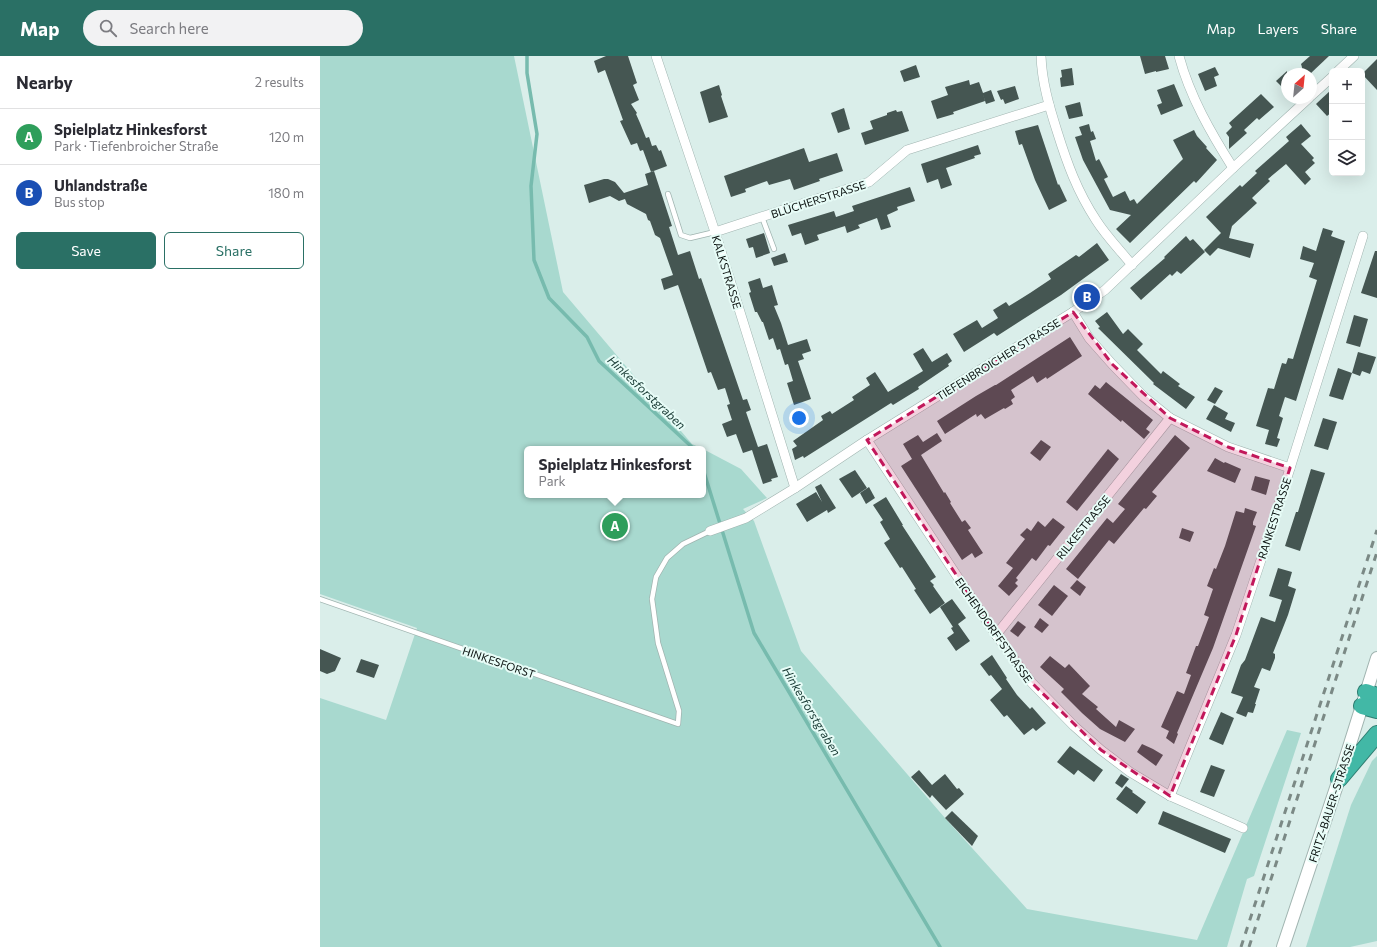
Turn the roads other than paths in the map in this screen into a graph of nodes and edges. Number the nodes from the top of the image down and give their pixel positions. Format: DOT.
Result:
graph roads {
  1 [pos="656,56"];
  2 [pos="1041,56"];
  3 [pos="1179,56"];
  4 [pos="1354,56"];
  5 [pos="1341,68"];
  6 [pos="1329,80"];
  7 [pos="1317,91"];
  8 [pos="1302,104"];
  9 [pos="1049,105"];
  10 [pos="1233,168"];
  11 [pos="668,194"];
  12 [pos="762,217"];
  13 [pos="715,232"];
  14 [pos="1363,236"];
  15 [pos="774,249"];
  16 [pos="1132,265"];
  17 [pos="1074,312"];
  18 [pos="1170,418"];
  19 [pos="867,440"];
  20 [pos="1290,468"];
  21 [pos="795,488"];
  22 [pos="710,531"];
  23 [pos="320,599"];
  24 [pos="996,635"];
  25 [pos="1377,658"];
  26 [pos="1368,698"];
  27 [pos="1377,710"];
  28 [pos="1377,734"];
  29 [pos="1339,779"];
  30 [pos="1170,796"];
  31 [pos="1243,828"];
  32 [pos="1283,947"];
  1 -- 13 [label="street, KALKSTRASSE"];
  2 -- 9 [label="street"];
  3 -- 10 [label="street"];
  4 -- 5 [label="street"];
  6 -- 7 [label="street, TIEFENBROICHER STRASSE"];
  8 -- 10 [label="street, TIEFENBROICHER STRASSE"];
  9 -- 12 [label="street, BLÜCHERSTRASSE"];
  9 -- 16 [label="street"];
  10 -- 16 [label="street, TIEFENBROICHER STRASSE"];
  11 -- 13 [label="lane"];
  12 -- 13 [label="street, BLÜCHERSTRASSE"];
  12 -- 15 [label="lane"];
  13 -- 21 [label="street, KALKSTRASSE"];
  14 -- 20 [label="street, RANKESTRASSE"];
  16 -- 17 [label="street, TIEFENBROICHER STRASSE"];
  17 -- 18 [label="street"];
  17 -- 19 [label="street, TIEFENBROICHER STRASSE"];
  18 -- 20 [label="street"];
  18 -- 24 [label="street, RILKESTRASSE"];
  19 -- 21 [label="street, TIEFENBROICHER STRASSE"];
  19 -- 24 [label="street, EICHENDORFFSTRASSE"];
  20 -- 30 [label="street, RANKESTRASSE"];
  21 -- 22 [label="street, TIEFENBROICHER STRASSE"];
  22 -- 23 [label="lane, HINKESFORST"];
  24 -- 30 [label="street, EICHENDORFFSTRASSE"];
  25 -- 26 [label="main road, FRITZ-BAUER-STRASSE"];
  26 -- 27 [label="highway"];
  26 -- 29 [label="main road, FRITZ-BAUER-STRASSE"];
  28 -- 29 [label="highway"];
  29 -- 32 [label="main road, FRITZ-BAUER-STRASSE"];
  30 -- 31 [label="street, EICHENDORFFSTRASSE"];
}
